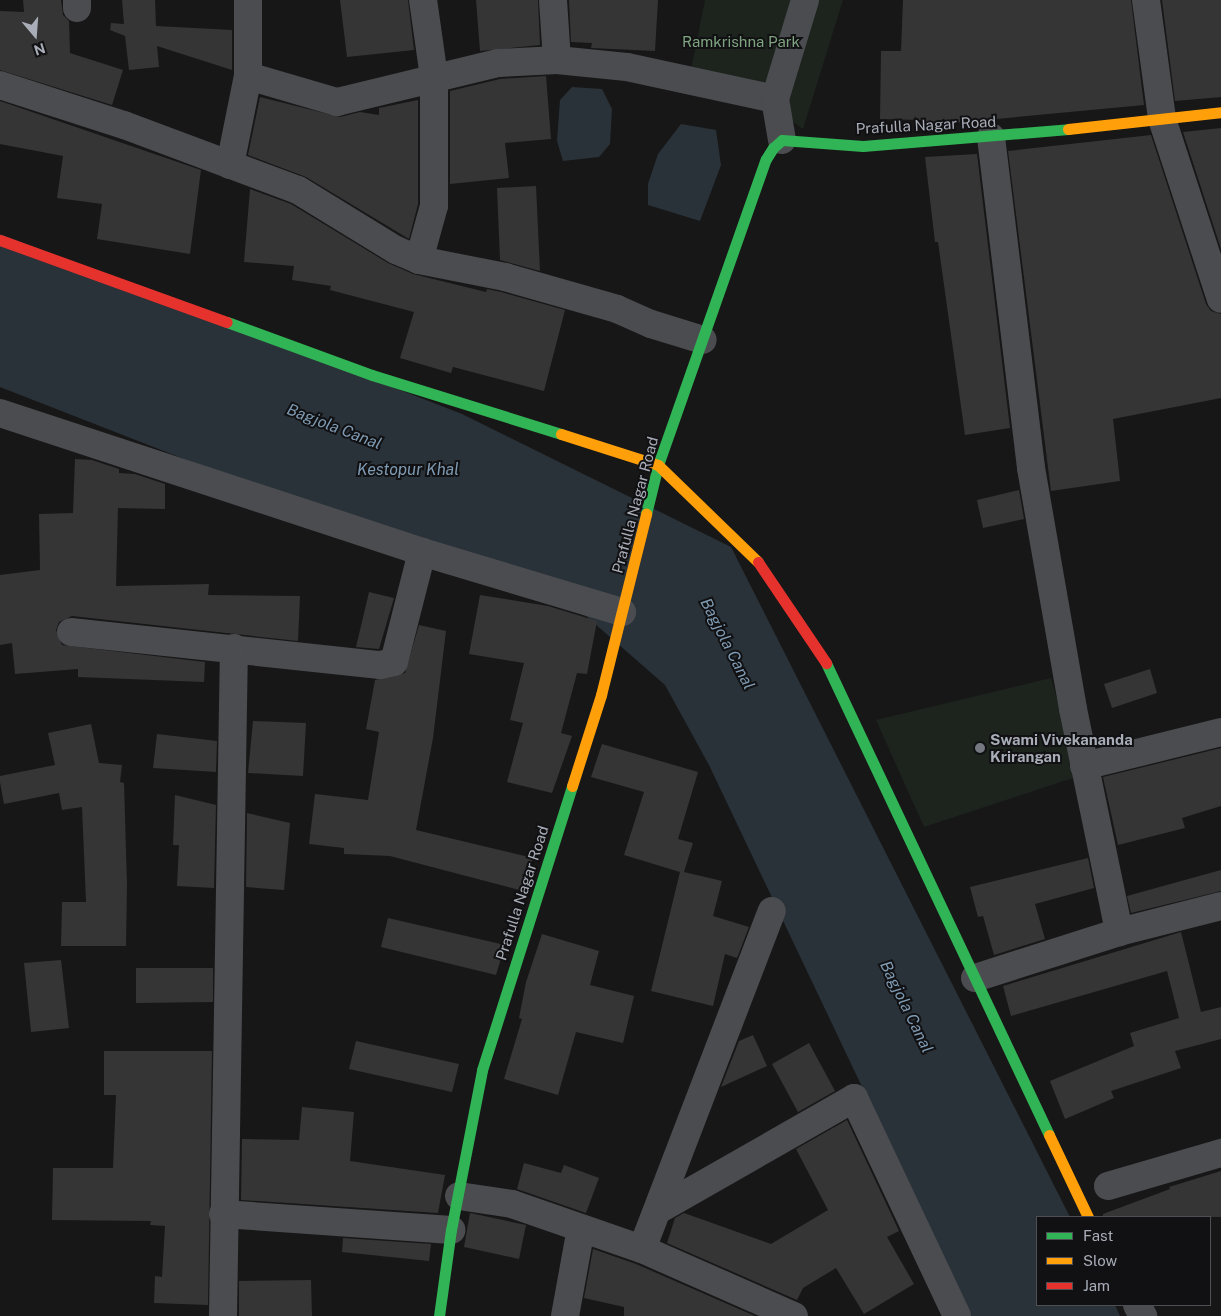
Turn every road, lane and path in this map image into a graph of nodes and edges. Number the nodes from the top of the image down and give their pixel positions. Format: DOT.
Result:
graph roads {
  1 [pos="248,0"];
  2 [pos="423,0"];
  3 [pos="553,0"];
  4 [pos="805,0"];
  5 [pos="1146,0"];
  6 [pos="557,60"];
  7 [pos="248,76"];
  8 [pos="434,77"];
  9 [pos="0,85"];
  10 [pos="775,99"];
  11 [pos="1221,112"];
  12 [pos="1162,119"];
  13 [pos="991,137"];
  14 [pos="782,140"];
  15 [pos="230,165"];
  16 [pos="0,240"];
  17 [pos="419,260"];
  18 [pos="1221,299"];
  19 [pos="703,340"];
  20 [pos="0,413"];
  21 [pos="658,465"];
  22 [pos="422,552"];
  23 [pos="622,612"];
  24 [pos="71,632"];
  25 [pos="234,648"];
  26 [pos="1221,732"];
  27 [pos="1084,766"];
  28 [pos="1221,906"];
  29 [pos="772,911"];
  30 [pos="1119,932"];
  31 [pos="975,978"];
  32 [pos="1221,1154"];
  33 [pos="1108,1186"];
  34 [pos="459,1196"];
  35 [pos="658,1210"];
  36 [pos="223,1214"];
  37 [pos="1088,1216"];
  38 [pos="581,1228"];
  39 [pos="451,1230"];
  40 [pos="642,1249"];
  41 [pos="222,1316"];
  42 [pos="439,1316"];
  43 [pos="565,1316"];
  44 [pos="794,1316"];
  45 [pos="957,1316"];
  1 -- 7 [label="street"];
  2 -- 8 [label="street"];
  3 -- 6 [label="street"];
  4 -- 10 [label="street"];
  5 -- 12 [label="street"];
  6 -- 8 [label="street"];
  6 -- 10 [label="street"];
  7 -- 8 [label="street"];
  7 -- 15 [label="street"];
  8 -- 17 [label="street"];
  9 -- 15 [label="street"];
  10 -- 14 [label="street"];
  11 -- 12 [label="street, Prafulla Nagar Road"];
  12 -- 13 [label="street, Prafulla Nagar Road"];
  12 -- 18 [label="street"];
  13 -- 14 [label="street, Prafulla Nagar Road"];
  13 -- 27 [label="street"];
  14 -- 19 [label="street, Prafulla Nagar Road"];
  15 -- 17 [label="street"];
  16 -- 21 [label="street"];
  17 -- 19 [label="street"];
  19 -- 21 [label="street, Prafulla Nagar Road"];
  20 -- 22 [label="street"];
  21 -- 23 [label="street, Prafulla Nagar Road"];
  21 -- 31 [label="street"];
  22 -- 23 [label="street"];
  22 -- 25 [label="street"];
  23 -- 34 [label="street, Prafulla Nagar Road"];
  24 -- 25 [label="street"];
  25 -- 36 [label="street"];
  26 -- 27 [label="street"];
  27 -- 30 [label="street"];
  28 -- 30 [label="street"];
  29 -- 35 [label="street"];
  30 -- 31 [label="street"];
  31 -- 37 [label="street"];
  32 -- 33 [label="street"];
  34 -- 38 [label="street"];
  34 -- 39 [label="street, Prafulla Nagar Road"];
  35 -- 40 [label="street"];
  35 -- 45 [label="street"];
  36 -- 39 [label="street"];
  36 -- 41 [label="street"];
  38 -- 40 [label="street"];
  38 -- 43 [label="street"];
  39 -- 42 [label="street, Prafulla Nagar Road"];
  40 -- 44 [label="street"];
}
